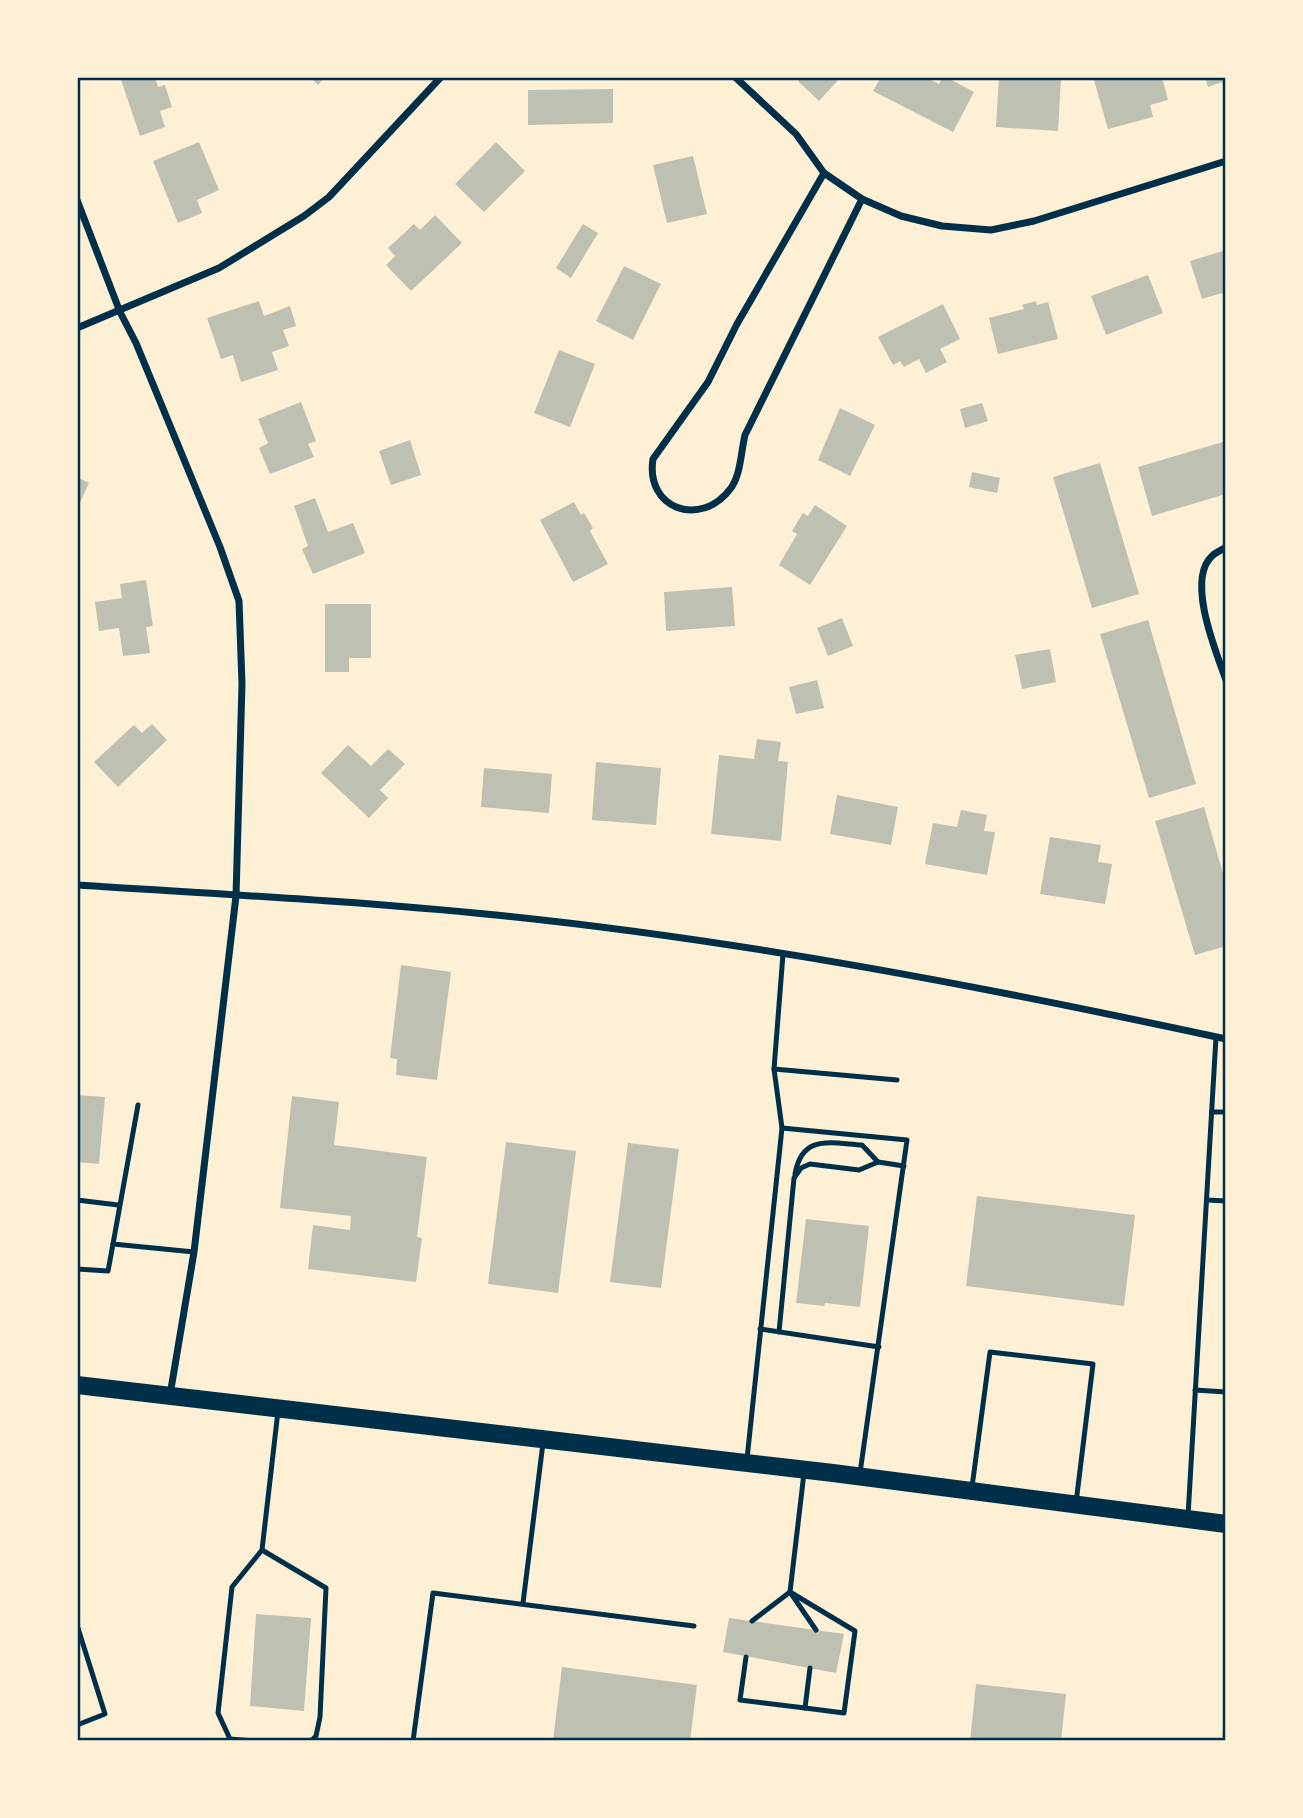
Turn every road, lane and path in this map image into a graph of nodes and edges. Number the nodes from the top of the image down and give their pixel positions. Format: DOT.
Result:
graph roads {
  1 [pos="441,77"];
  2 [pos="735,77"];
  3 [pos="1226,161"];
  4 [pos="824,173"];
  5 [pos="862,199"];
  6 [pos="77,200"];
  7 [pos="120,312"];
  8 [pos="77,328"];
  9 [pos="1226,547"];
  10 [pos="1226,680"];
  11 [pos="77,885"];
  12 [pos="236,896"];
  13 [pos="783,954"];
  14 [pos="1216,1037"];
  15 [pos="1226,1039"];
  16 [pos="774,1069"];
  17 [pos="897,1080"];
  18 [pos="138,1105"];
  19 [pos="1212,1112"];
  20 [pos="1226,1112"];
  21 [pos="782,1128"];
  22 [pos="878,1162"];
  23 [pos="904,1166"];
  24 [pos="794,1178"];
  25 [pos="77,1200"];
  26 [pos="1207,1200"];
  27 [pos="1226,1201"];
  28 [pos="118,1205"];
  29 [pos="113,1244"];
  30 [pos="194,1252"];
  31 [pos="77,1269"];
  32 [pos="760,1329"];
  33 [pos="779,1332"];
  34 [pos="879,1347"];
  35 [pos="77,1385"];
  36 [pos="1195,1390"];
  37 [pos="1226,1392"];
  38 [pos="170,1395"];
  39 [pos="278,1408"];
  40 [pos="543,1440"];
  41 [pos="747,1464"];
  42 [pos="804,1470"];
  43 [pos="859,1476"];
  44 [pos="972,1492"];
  45 [pos="1076,1506"];
  46 [pos="1188,1520"];
  47 [pos="1226,1524"];
  48 [pos="262,1550"];
  49 [pos="790,1592"];
  50 [pos="523,1603"];
  51 [pos="752,1621"];
  52 [pos="77,1625"];
  53 [pos="694,1626"];
  54 [pos="816,1630"];
  55 [pos="746,1657"];
  56 [pos="810,1668"];
  57 [pos="805,1708"];
  58 [pos="77,1725"];
  59 [pos="254,1741"];
  60 [pos="311,1741"];
  61 [pos="413,1741"];
  1 -- 7 [label="street"];
  2 -- 4 [label="street"];
  3 -- 5 [label="street"];
  4 -- 5 [label="street"];
  4 -- 5 [label="street"];
  6 -- 7 [label="street"];
  7 -- 8 [label="street"];
  7 -- 12 [label="street"];
  9 -- 10 [label="street"];
  11 -- 12 [label="street"];
  12 -- 13 [label="street"];
  12 -- 30 [label="street"];
  13 -- 14 [label="street"];
  13 -- 16 [label="lane"];
  14 -- 15 [label="street"];
  14 -- 19 [label="lane"];
  16 -- 17 [label="lane"];
  16 -- 21 [label="lane"];
  18 -- 28 [label="lane"];
  19 -- 20 [label="lane"];
  19 -- 26 [label="lane"];
  21 -- 23 [label="lane"];
  21 -- 32 [label="lane"];
  22 -- 23 [label="lane"];
  22 -- 24 [label="lane"];
  22 -- 24 [label="lane"];
  23 -- 34 [label="lane"];
  24 -- 33 [label="lane"];
  25 -- 28 [label="lane"];
  26 -- 27 [label="lane"];
  26 -- 36 [label="lane"];
  28 -- 29 [label="lane"];
  29 -- 30 [label="lane"];
  29 -- 31 [label="lane"];
  30 -- 38 [label="street"];
  32 -- 33 [label="lane"];
  32 -- 41 [label="lane"];
  33 -- 34 [label="lane"];
  34 -- 43 [label="lane"];
  35 -- 38 [label="main road"];
  36 -- 37 [label="lane"];
  36 -- 46 [label="lane"];
  38 -- 39 [label="main road"];
  39 -- 40 [label="main road"];
  39 -- 48 [label="lane"];
  40 -- 41 [label="main road"];
  40 -- 50 [label="lane"];
  41 -- 42 [label="main road"];
  42 -- 43 [label="main road"];
  42 -- 49 [label="lane"];
  43 -- 44 [label="main road"];
  44 -- 45 [label="main road"];
  44 -- 45 [label="lane"];
  45 -- 46 [label="main road"];
  46 -- 47 [label="main road"];
  48 -- 59 [label="lane"];
  48 -- 60 [label="lane"];
  49 -- 51 [label="lane"];
  49 -- 54 [label="lane"];
  49 -- 57 [label="lane"];
  50 -- 53 [label="lane"];
  50 -- 61 [label="lane"];
  52 -- 58 [label="lane"];
  55 -- 57 [label="lane"];
  56 -- 57 [label="lane"];
}
